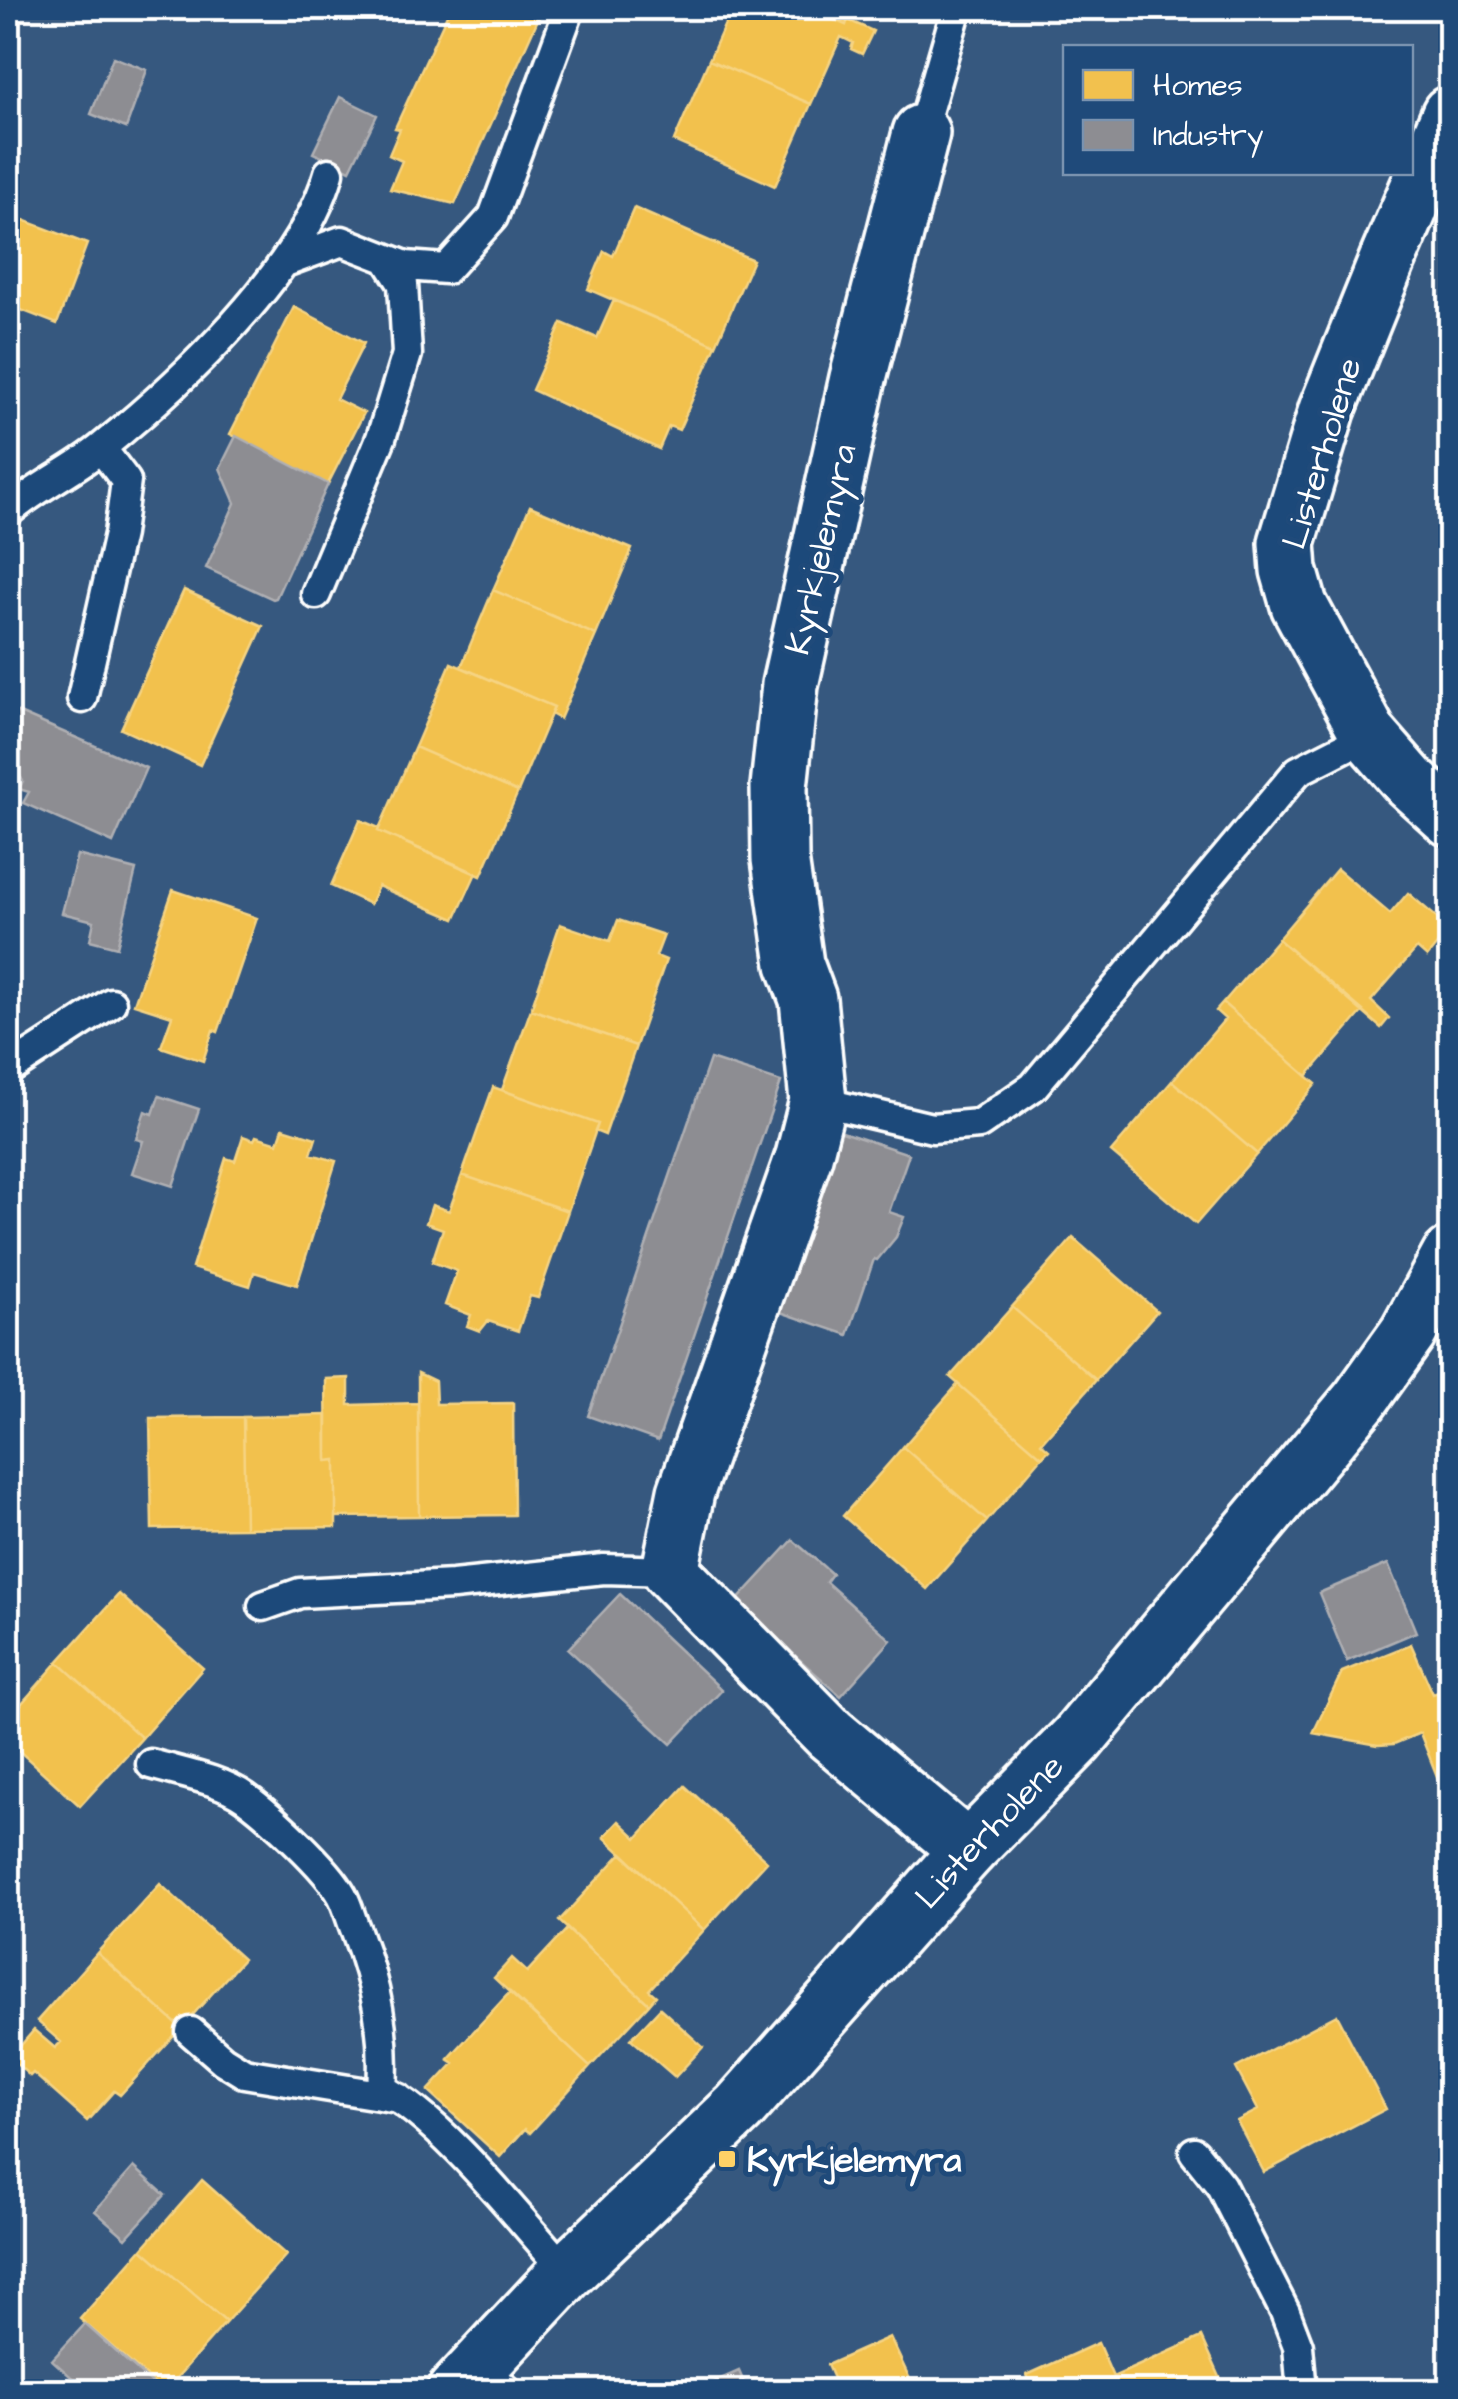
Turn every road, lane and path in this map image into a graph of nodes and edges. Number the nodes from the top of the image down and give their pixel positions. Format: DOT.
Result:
graph roads {
  1 [pos="570,8"];
  2 [pos="957,8"];
  3 [pos="1450,114"];
  4 [pos="921,133"];
  5 [pos="329,173"];
  6 [pos="387,259"];
  7 [pos="285,262"];
  8 [pos="101,448"];
  9 [pos="8,512"];
  10 [pos="316,594"];
  11 [pos="82,698"];
  12 [pos="1369,734"];
  13 [pos="1450,818"];
  14 [pos="111,1003"];
  15 [pos="8,1070"];
  16 [pos="818,1101"];
  17 [pos="1450,1256"];
  18 [pos="670,1571"];
  19 [pos="264,1606"];
  20 [pos="151,1764"];
  21 [pos="968,1850"];
  22 [pos="191,2032"];
  23 [pos="400,2098"];
  24 [pos="1194,2152"];
  25 [pos="567,2272"];
  26 [pos="482,2383"];
  27 [pos="1302,2392"];
  1 -- 6 [label="lane"];
  2 -- 4 [label="lane, Kyrkjelemyra"];
  3 -- 12 [label="street, Listerholene"];
  4 -- 16 [label="street, Kyrkjelemyra"];
  5 -- 7 [label="lane"];
  6 -- 7 [label="lane"];
  6 -- 10 [label="lane"];
  7 -- 8 [label="lane"];
  8 -- 9 [label="lane"];
  8 -- 11 [label="lane"];
  12 -- 13 [label="street, Listerholene"];
  12 -- 16 [label="lane"];
  14 -- 15 [label="lane"];
  16 -- 18 [label="street, Kyrkjelemyra"];
  17 -- 21 [label="street, Listerholene"];
  18 -- 19 [label="lane"];
  18 -- 21 [label="street"];
  20 -- 23 [label="lane"];
  21 -- 25 [label="street, Listerholene"];
  22 -- 23 [label="lane"];
  23 -- 25 [label="lane"];
  24 -- 27 [label="lane"];
  25 -- 26 [label="street, Listerholene"];
}
